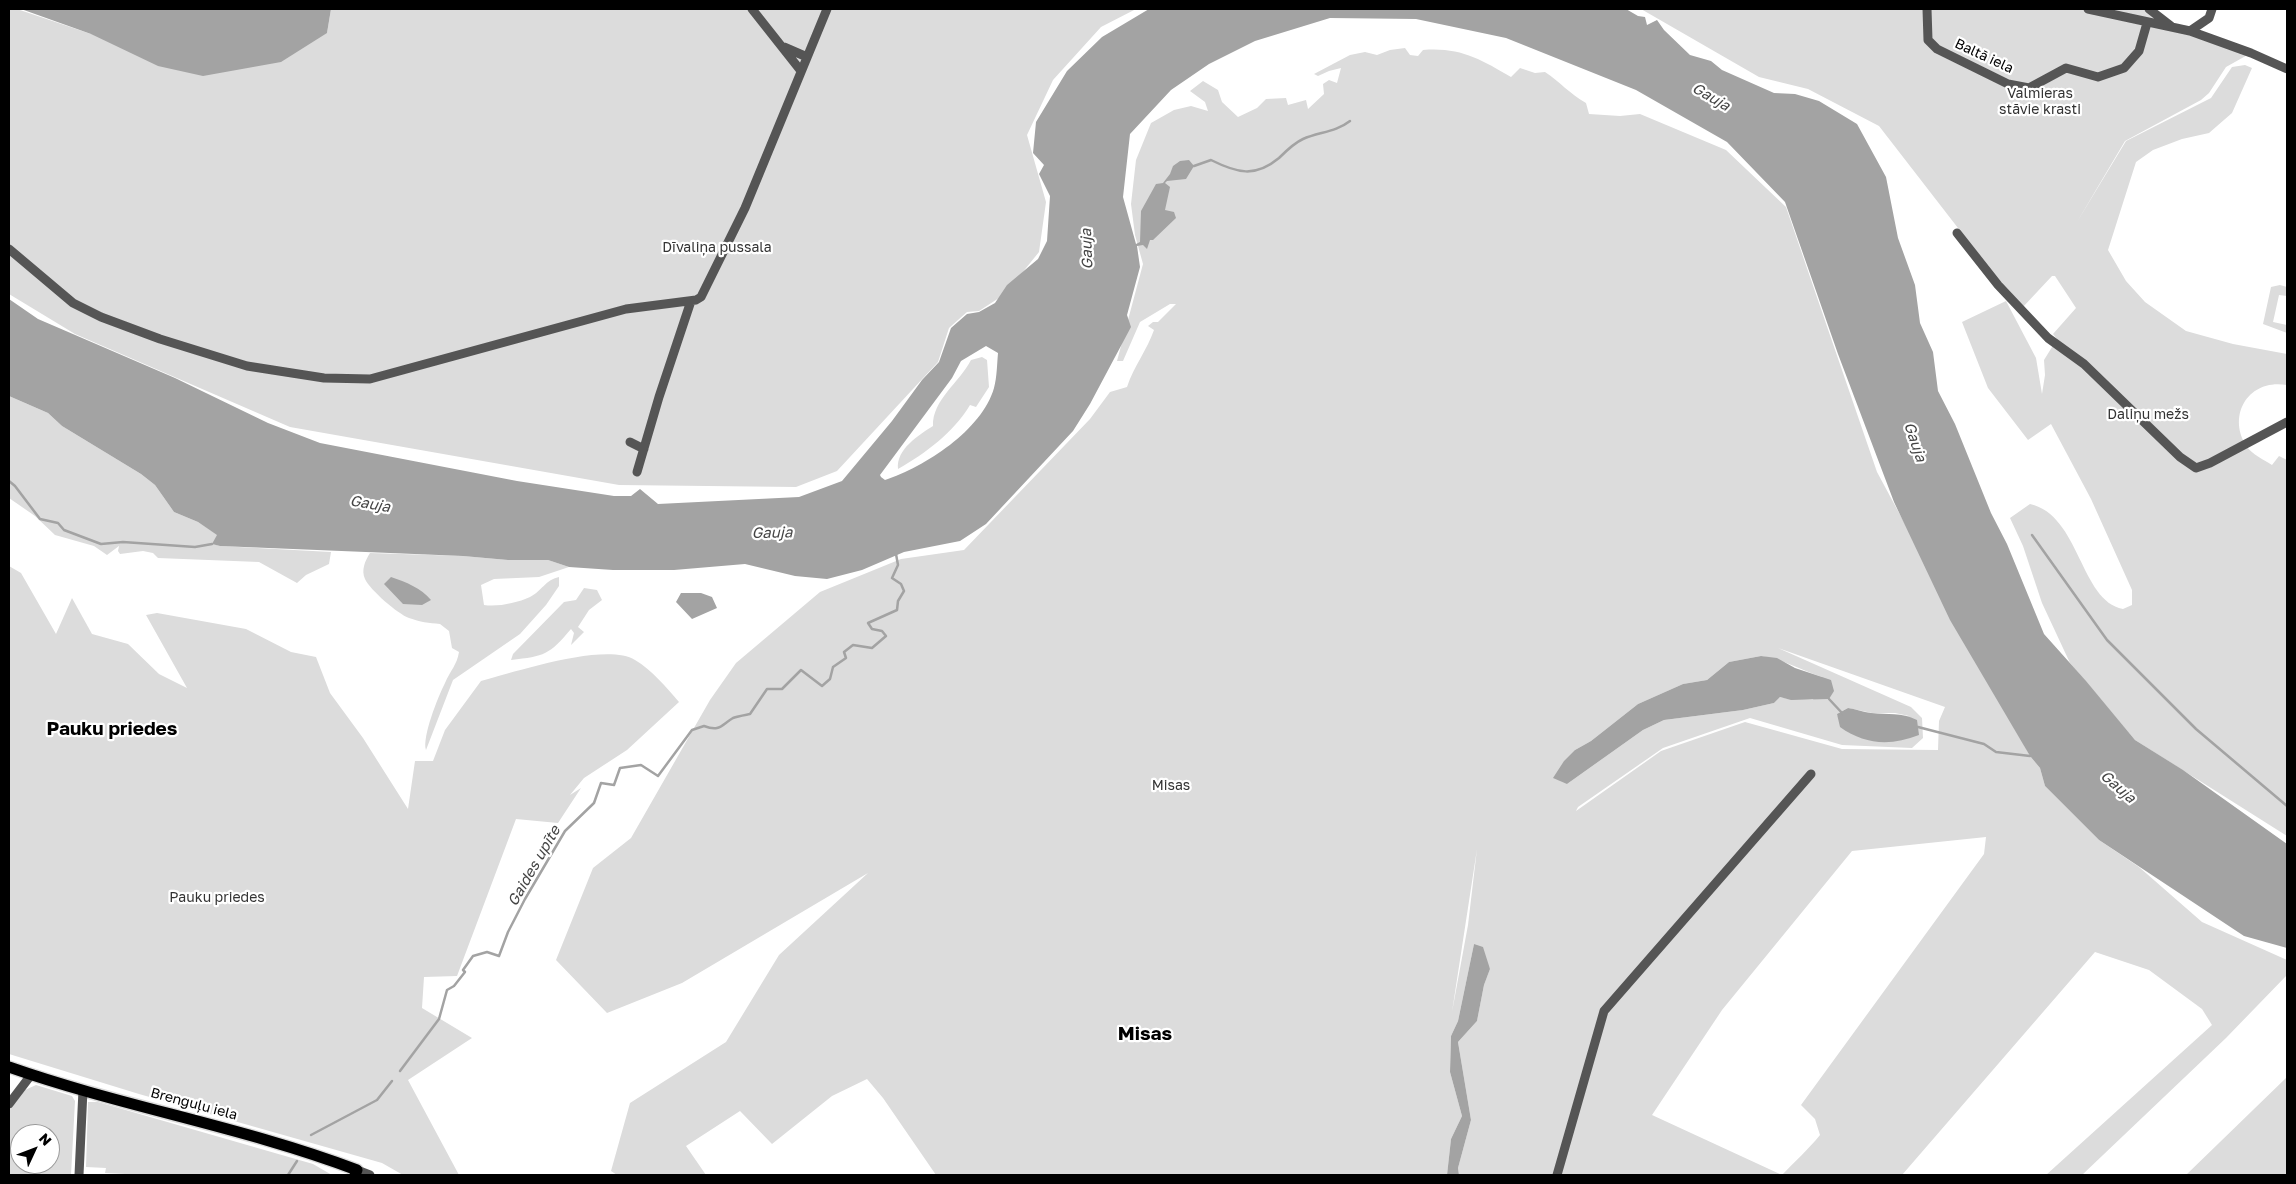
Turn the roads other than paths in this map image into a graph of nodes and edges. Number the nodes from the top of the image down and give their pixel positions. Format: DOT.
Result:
graph roads {
  1 [pos="752,9"];
  2 [pos="827,9"];
  3 [pos="1928,9"];
  4 [pos="2088,9"];
  5 [pos="2149,9"];
  6 [pos="2212,9"];
  7 [pos="2148,23"];
  8 [pos="2171,26"];
  9 [pos="2190,31"];
  10 [pos="781,46"];
  11 [pos="807,57"];
  12 [pos="2287,69"];
  13 [pos="801,71"];
  14 [pos="1957,233"];
  15 [pos="9,249"];
  16 [pos="691,301"];
  17 [pos="2287,422"];
  18 [pos="630,442"];
  19 [pos="644,449"];
  20 [pos="637,472"];
  21 [pos="1811,774"];
  22 [pos="9,1067"];
  23 [pos="32,1075"];
  24 [pos="83,1090"];
  25 [pos="9,1104"];
  26 [pos="356,1173"];
  27 [pos="79,1175"];
  28 [pos="370,1175"];
  29 [pos="1556,1175"];
  1 -- 10 [label="street"];
  2 -- 11 [label="street"];
  3 -- 7 [label="street, Baltā iela"];
  4 -- 7 [label="street"];
  5 -- 8 [label="street"];
  6 -- 9 [label="street"];
  7 -- 8 [label="street"];
  8 -- 9 [label="street"];
  9 -- 12 [label="street"];
  10 -- 11 [label="street"];
  10 -- 13 [label="street"];
  11 -- 13 [label="street"];
  13 -- 16 [label="street"];
  14 -- 17 [label="street"];
  15 -- 16 [label="street"];
  16 -- 19 [label="street"];
  18 -- 19 [label="street"];
  19 -- 20 [label="street"];
  21 -- 29 [label="street"];
  22 -- 23 [label="main road, Brenguļu iela"];
  23 -- 24 [label="main road, Brenguļu iela"];
  23 -- 25 [label="street"];
  24 -- 26 [label="main road, Brenguļu iela"];
  24 -- 27 [label="street"];
  26 -- 28 [label="street, Brenguļu iela"];
}
